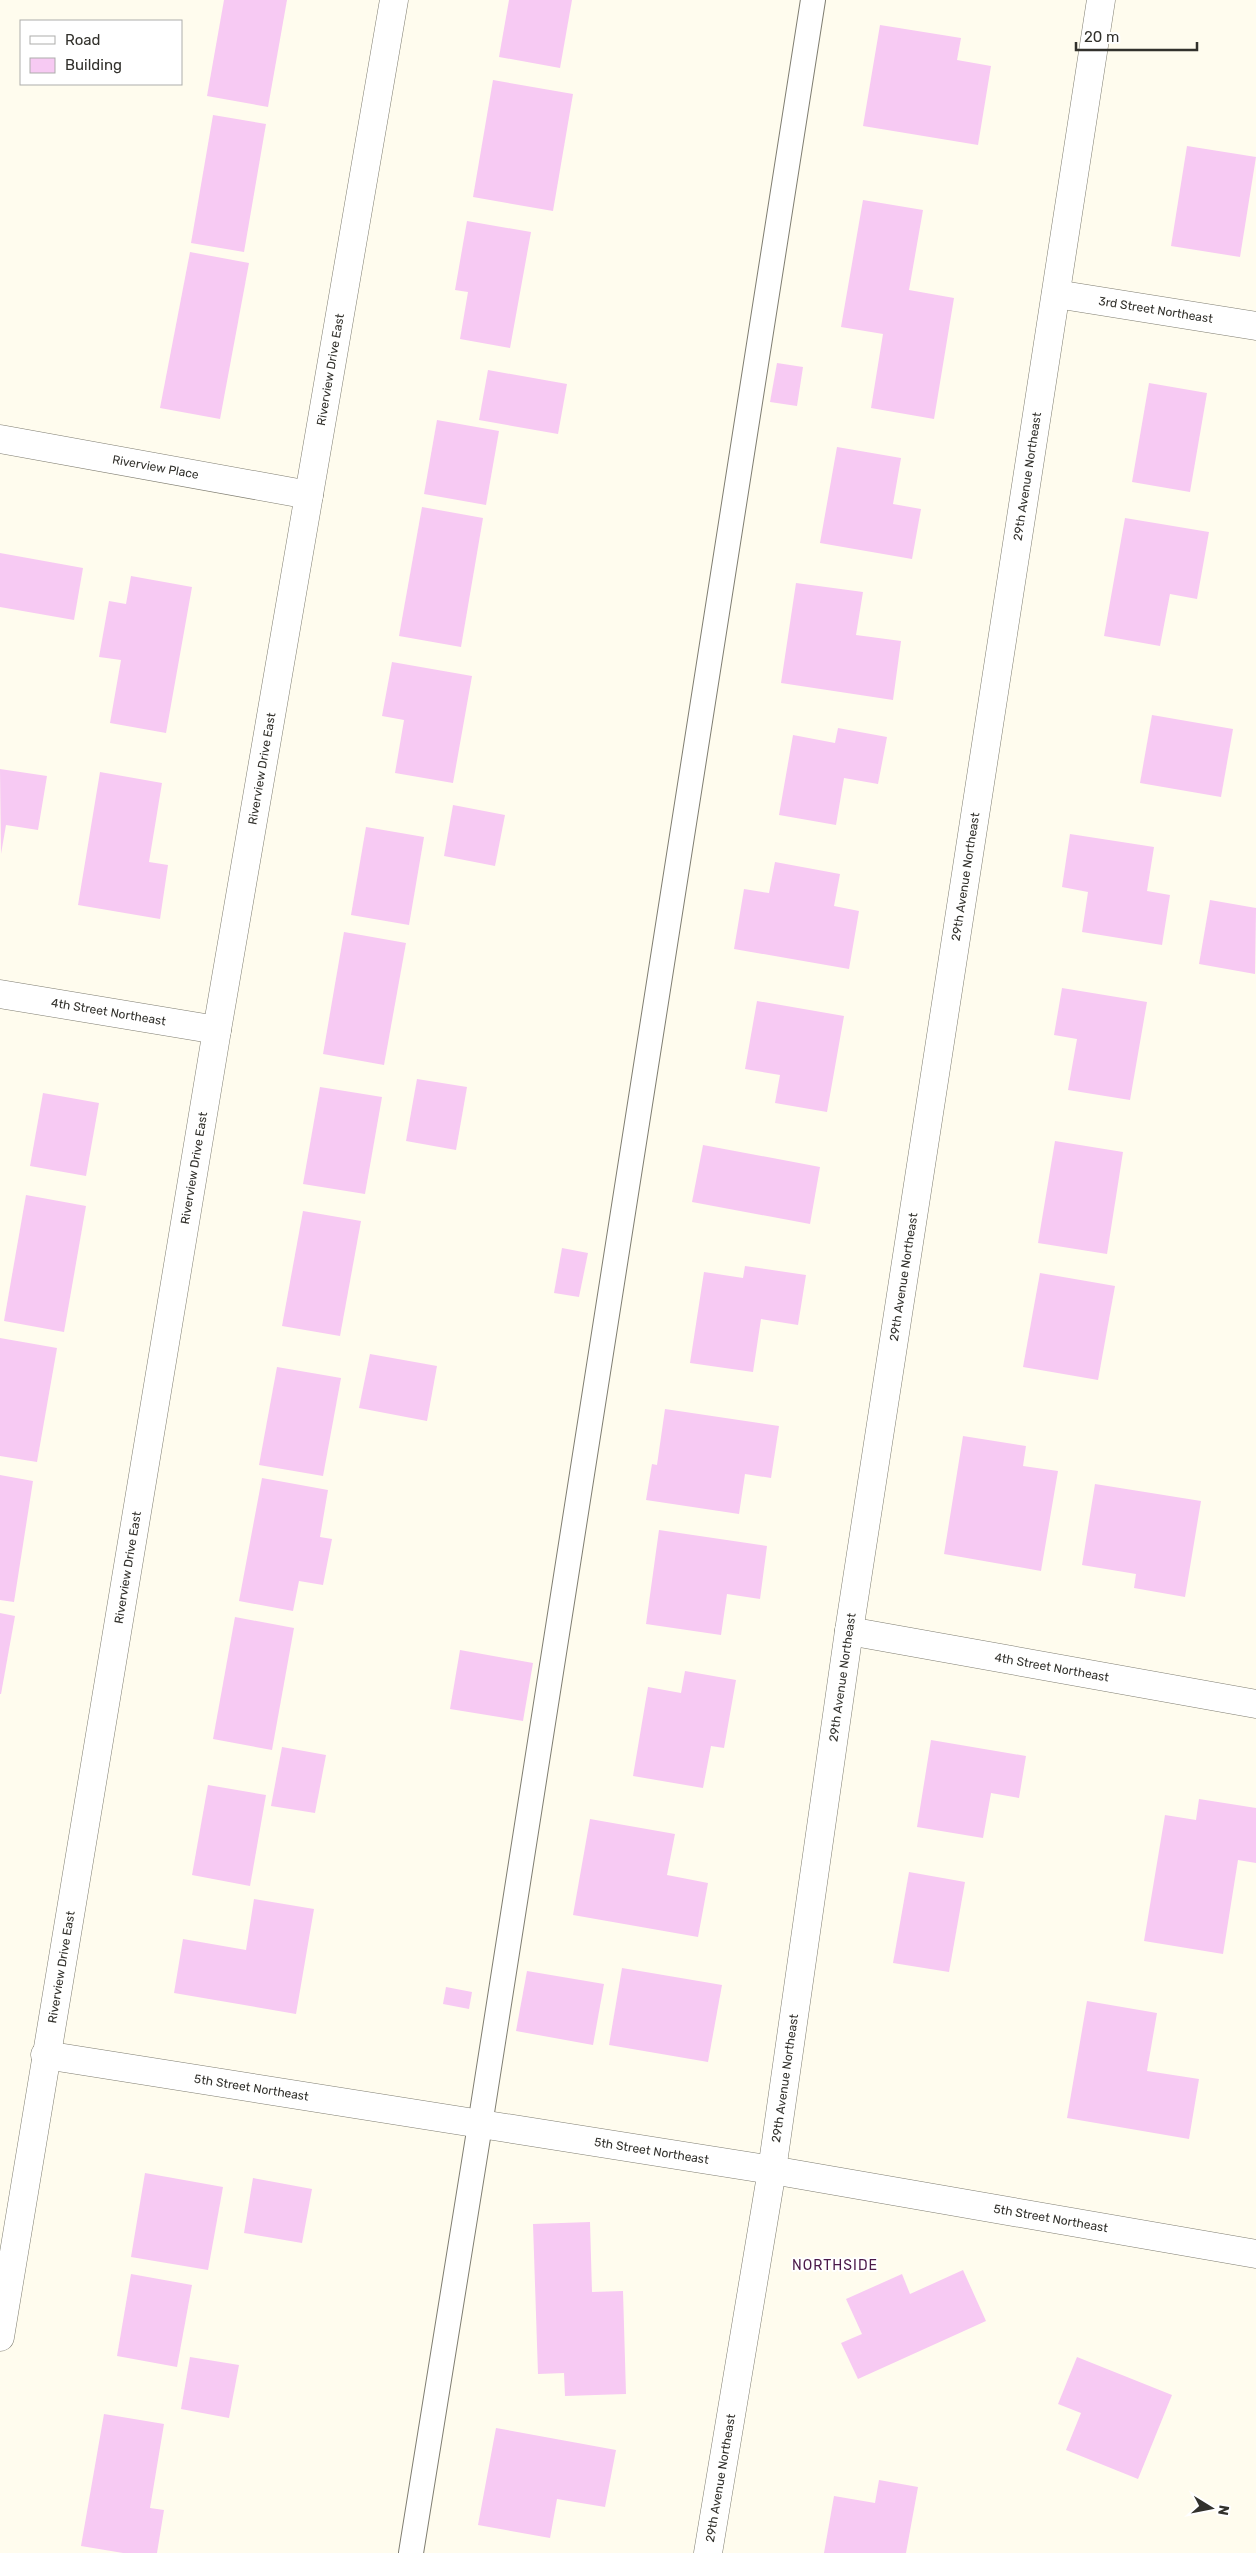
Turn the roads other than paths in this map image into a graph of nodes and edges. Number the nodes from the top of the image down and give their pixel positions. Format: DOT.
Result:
graph roads {
  1 [pos="394,0"];
  2 [pos="814,0"];
  3 [pos="1100,0"];
  4 [pos="1056,294"];
  5 [pos="1256,326"];
  6 [pos="0,439"];
  7 [pos="309,495"];
  8 [pos="0,994"];
  9 [pos="217,1030"];
  10 [pos="848,1631"];
  11 [pos="1256,1704"];
  12 [pos="45,2055"];
  13 [pos="480,2124"];
  14 [pos="772,2170"];
  15 [pos="1256,2254"];
  16 [pos="0,2337"];
  17 [pos="411,2553"];
  18 [pos="708,2553"];
  1 -- 7 [label="street, Riverview Drive East"];
  2 -- 13 [label="lane"];
  3 -- 4 [label="street, 29th Avenue Northeast"];
  4 -- 5 [label="street, 3rd Street Northeast"];
  4 -- 10 [label="street, 29th Avenue Northeast"];
  6 -- 7 [label="street, Riverview Place"];
  7 -- 9 [label="street, Riverview Drive East"];
  8 -- 9 [label="street, 4th Street Northeast"];
  9 -- 12 [label="street, Riverview Drive East"];
  10 -- 11 [label="street, 4th Street Northeast"];
  10 -- 14 [label="street, 29th Avenue Northeast"];
  12 -- 13 [label="street, 5th Street Northeast"];
  12 -- 16 [label="street, Riverview Drive East"];
  13 -- 14 [label="street, 5th Street Northeast"];
  13 -- 17 [label="lane"];
  14 -- 15 [label="street, 5th Street Northeast"];
  14 -- 18 [label="street, 29th Avenue Northeast"];
}
